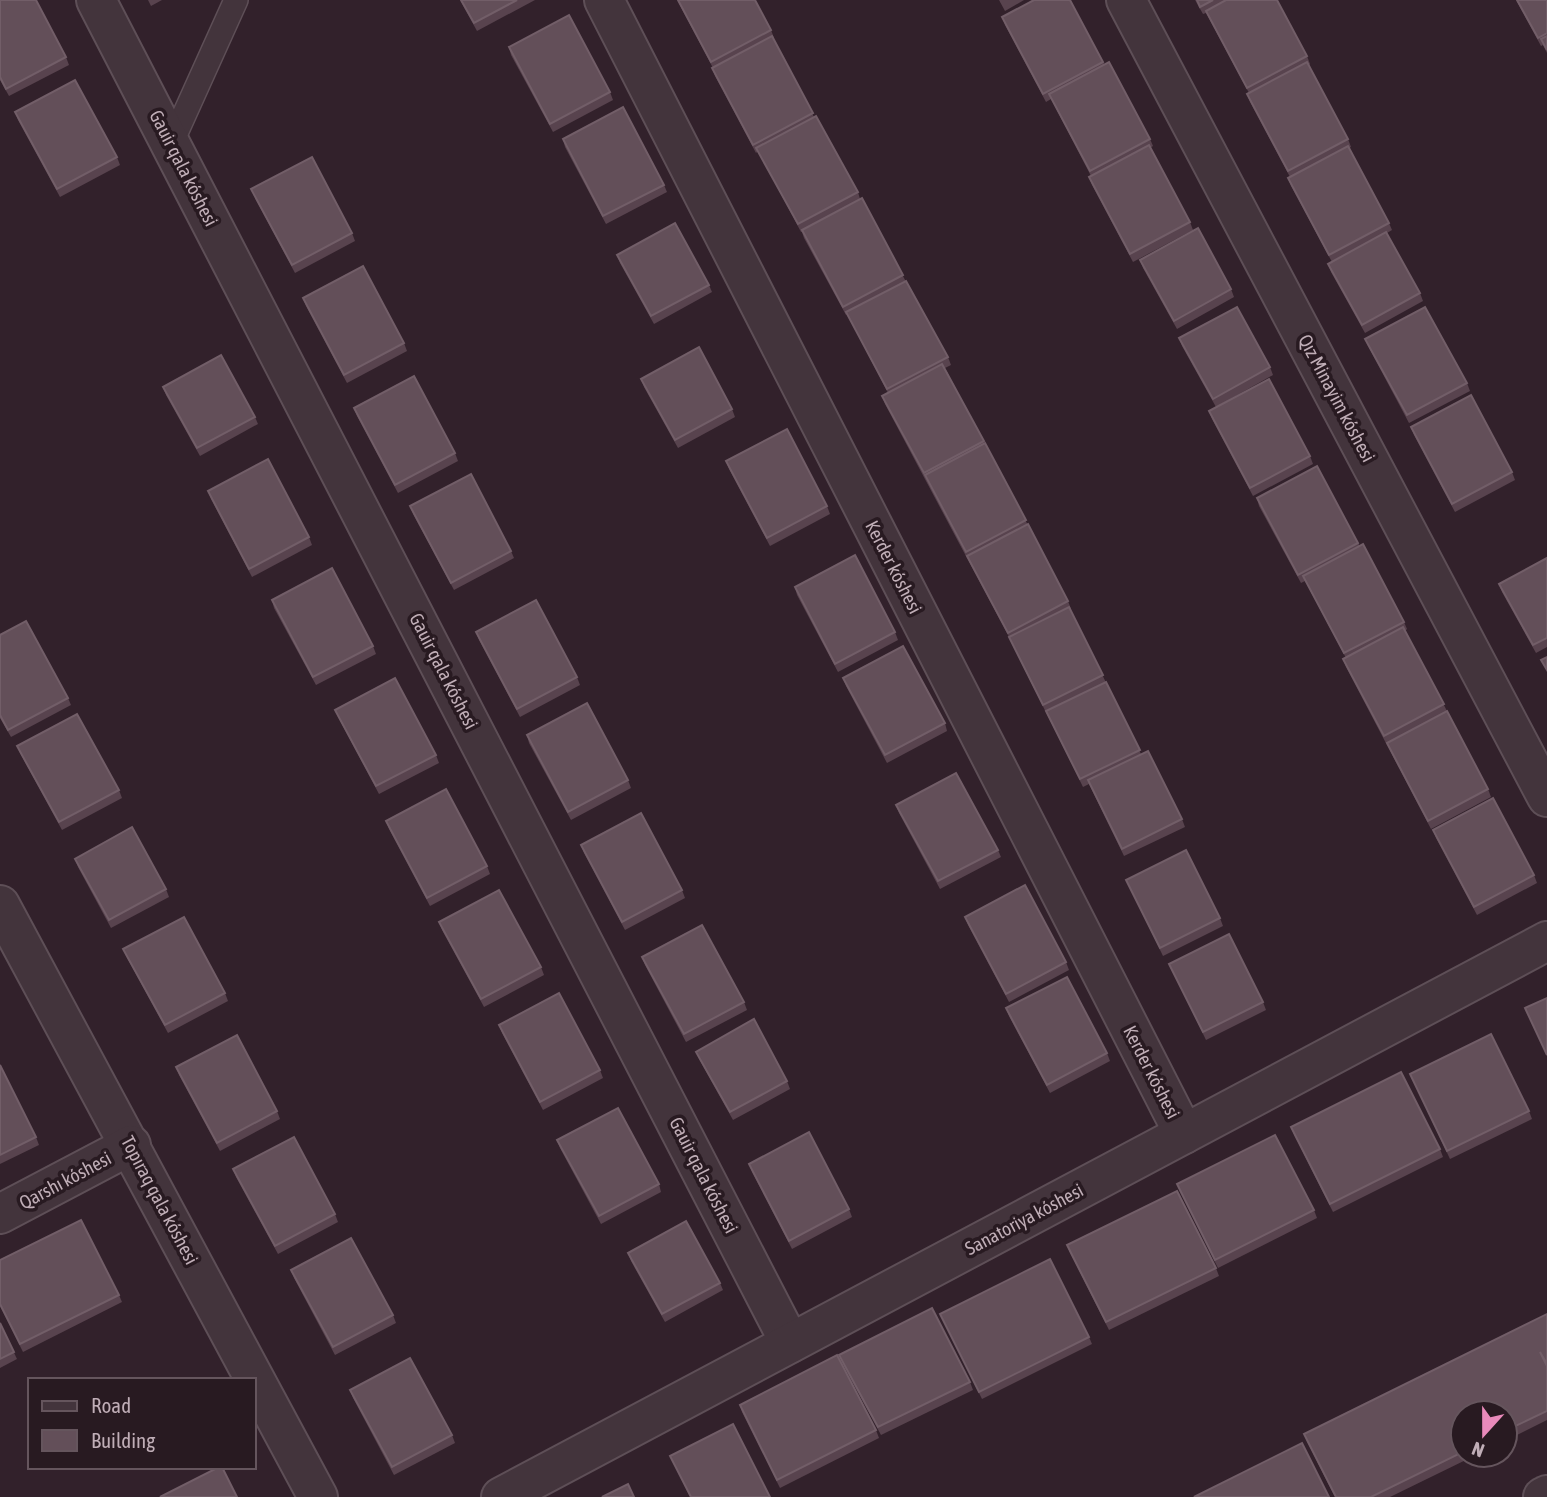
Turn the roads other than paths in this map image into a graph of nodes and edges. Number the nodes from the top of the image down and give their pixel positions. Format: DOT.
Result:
graph roads {
  1 [pos="96,0"];
  2 [pos="236,0"];
  3 [pos="604,0"];
  4 [pos="1126,0"];
  5 [pos="172,144"];
  6 [pos="1547,797"];
  7 [pos="0,905"];
  8 [pos="1547,941"];
  9 [pos="1184,1134"];
  10 [pos="131,1145"];
  11 [pos="0,1214"];
  12 [pos="790,1343"];
  13 [pos="255,1378"];
  14 [pos="256,1380"];
  15 [pos="318,1497"];
  16 [pos="501,1497"];
  1 -- 5 [label="street, Gauir qala kóshesi"];
  2 -- 5 [label="lane"];
  3 -- 9 [label="street, Kerder kóshesi"];
  4 -- 6 [label="street, Qız Minayim kóshesi"];
  5 -- 12 [label="street, Gauir qala kóshesi"];
  7 -- 10 [label="street, Topıraq qala kóshesi"];
  8 -- 9 [label="street, Sanatoriya kóshesi"];
  9 -- 12 [label="street, Sanatoriya kóshesi"];
  10 -- 11 [label="street, Qarshı kóshesi"];
  10 -- 13 [label="street, Topıraq qala kóshesi"];
  12 -- 16 [label="street, Sanatoriya kóshesi"];
  14 -- 15 [label="street, Topıraq qala kóshesi"];
}
